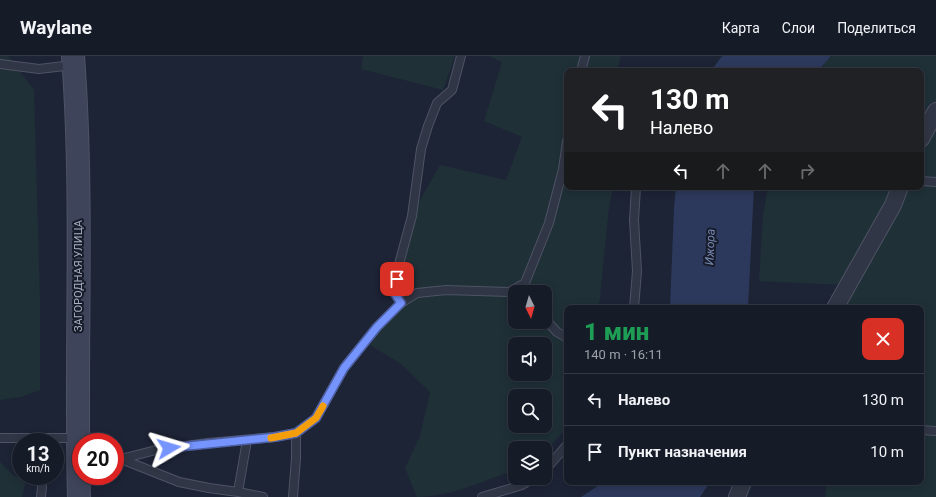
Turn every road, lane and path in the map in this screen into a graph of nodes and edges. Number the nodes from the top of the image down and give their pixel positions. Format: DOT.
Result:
graph roads {
  1 [pos="462,56"];
  2 [pos="584,56"];
  3 [pos="73,60"];
  4 [pos="0,64"];
  5 [pos="582,68"];
  6 [pos="936,111"];
  7 [pos="924,133"];
  8 [pos="564,162"];
  9 [pos="924,181"];
  10 [pos="936,182"];
  11 [pos="636,190"];
  12 [pos="899,190"];
  13 [pos="523,285"];
  14 [pos="508,292"];
  15 [pos="401,303"];
  16 [pos="634,305"];
  17 [pos="836,305"];
  18 [pos="552,326"];
  19 [pos="564,336"];
  20 [pos="924,430"];
  21 [pos="936,431"];
  22 [pos="78,433"];
  23 [pos="296,433"];
  24 [pos="0,438"];
  25 [pos="72,438"];
  26 [pos="247,440"];
  27 [pos="564,448"];
  28 [pos="124,458"];
  29 [pos="124,461"];
  30 [pos="552,462"];
  31 [pos="78,485"];
  32 [pos="522,485"];
  33 [pos="742,485"];
  34 [pos="42,487"];
  35 [pos="238,492"];
  36 [pos="77,495"];
  37 [pos="42,497"];
  38 [pos="263,497"];
  39 [pos="293,497"];
  40 [pos="482,497"];
  41 [pos="737,497"];
  1 -- 15 [label="lane"];
  2 -- 5 [label="lane"];
  3 -- 4 [label="lane"];
  3 -- 22 [label="main road, ЗАГОРОДНАЯ УЛИЦА"];
  6 -- 7 [label="street"];
  8 -- 13 [label="lane"];
  9 -- 10 [label="lane"];
  11 -- 16 [label="lane"];
  12 -- 17 [label="street"];
  14 -- 15 [label="lane"];
  15 -- 23 [label="lane"];
  18 -- 19 [label="lane"];
  20 -- 21 [label="lane"];
  23 -- 26 [label="lane"];
  23 -- 39 [label="lane"];
  24 -- 25 [label="lane"];
  26 -- 28 [label="lane"];
  26 -- 35 [label="lane"];
  27 -- 30 [label="lane"];
  29 -- 35 [label="lane"];
  31 -- 36 [label="main road, ЗАГОРОДНАЯ УЛИЦА"];
  32 -- 40 [label="lane"];
  33 -- 41 [label="street"];
  34 -- 37 [label="lane"];
  35 -- 38 [label="lane"];
}
